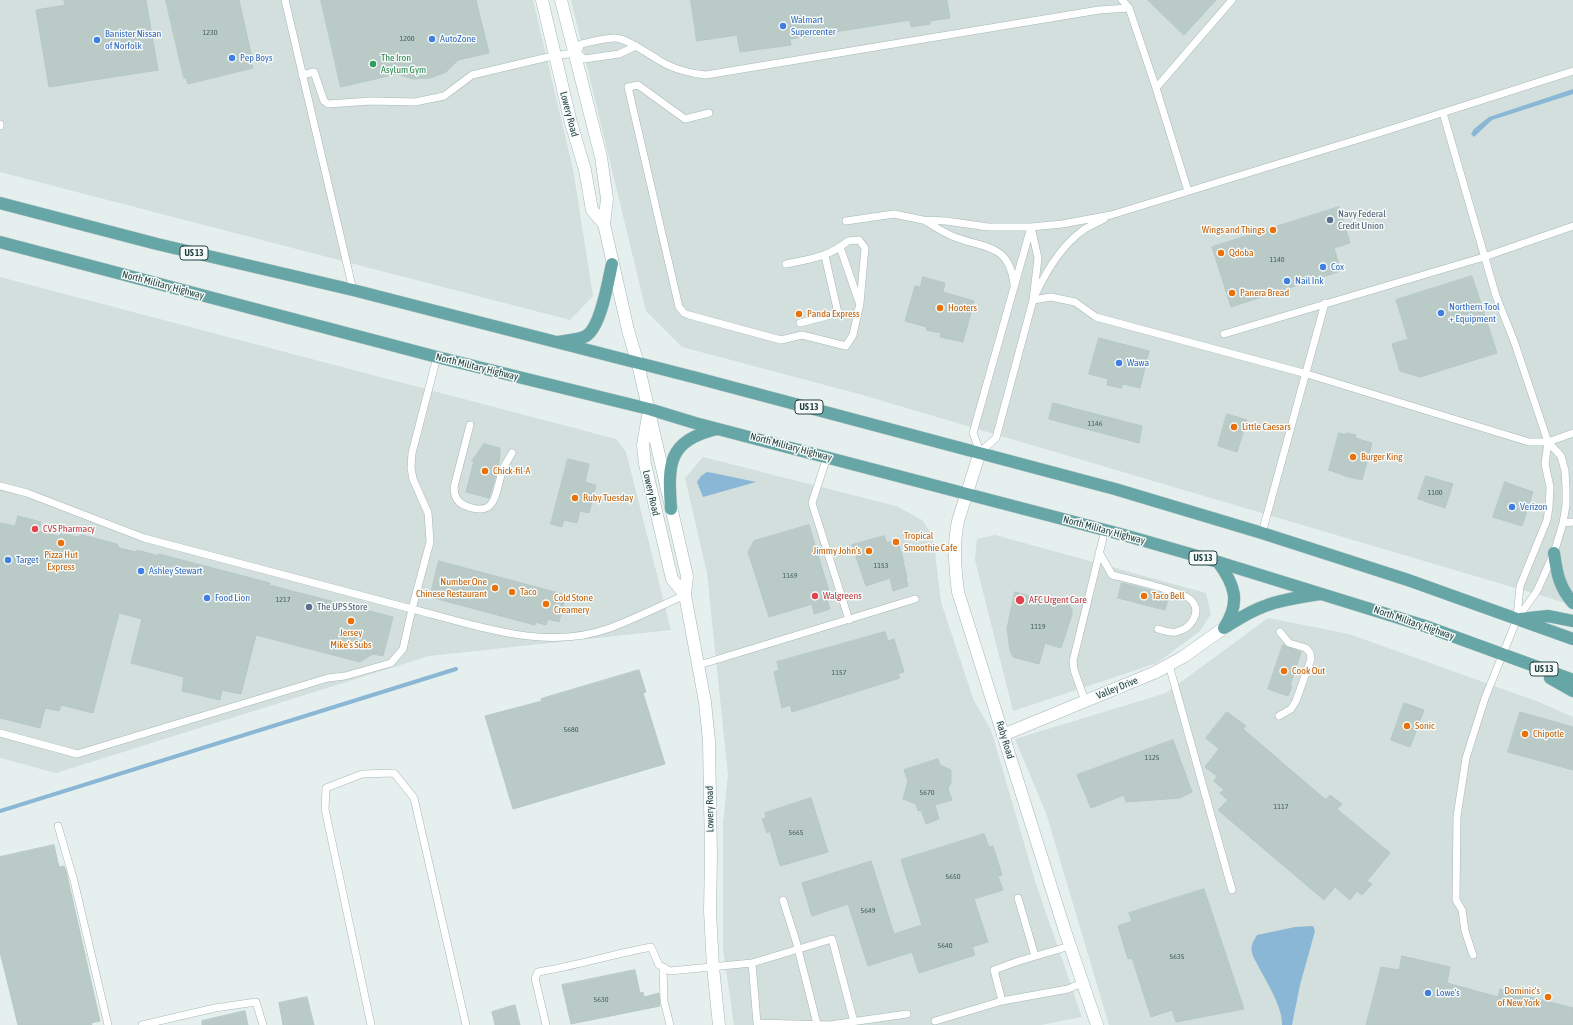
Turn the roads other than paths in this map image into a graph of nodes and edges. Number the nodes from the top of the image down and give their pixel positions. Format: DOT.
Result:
graph roads {
  1 [pos="285,0"];
  2 [pos="542,0"];
  3 [pos="561,0"];
  4 [pos="1122,0"];
  5 [pos="1232,0"];
  6 [pos="1129,8"];
  7 [pos="636,46"];
  8 [pos="575,53"];
  9 [pos="556,56"];
  10 [pos="1573,71"];
  11 [pos="302,75"];
  12 [pos="1156,88"];
  13 [pos="709,113"];
  14 [pos="1443,113"];
  15 [pos="1188,191"];
  16 [pos="0,203"];
  17 [pos="1111,215"];
  18 [pos="923,220"];
  19 [pos="846,221"];
  20 [pos="604,224"];
  21 [pos="1573,226"];
  22 [pos="1031,227"];
  23 [pos="0,242"];
  24 [pos="840,247"];
  25 [pos="825,256"];
  26 [pos="1484,257"];
  27 [pos="612,264"];
  28 [pos="786,264"];
  29 [pos="1015,288"];
  30 [pos="353,290"];
  31 [pos="1032,300"];
  32 [pos="860,302"];
  33 [pos="1325,304"];
  34 [pos="800,323"];
  35 [pos="1224,334"];
  36 [pos="556,343"];
  37 [pos="437,357"];
  38 [pos="638,364"];
  39 [pos="1307,374"];
  40 [pos="649,410"];
  41 [pos="470,424"];
  42 [pos="719,428"];
  43 [pos="1573,434"];
  44 [pos="1548,442"];
  45 [pos="980,452"];
  46 [pos="512,453"];
  47 [pos="827,457"];
  48 [pos="0,486"];
  49 [pos="967,494"];
  50 [pos="671,509"];
  51 [pos="1573,522"];
  52 [pos="1563,523"];
  53 [pos="1105,530"];
  54 [pos="1262,533"];
  55 [pos="1100,552"];
  56 [pos="1554,553"];
  57 [pos="1218,562"];
  58 [pos="1323,594"];
  59 [pos="685,595"];
  60 [pos="915,600"];
  61 [pos="1573,603"];
  62 [pos="412,609"];
  63 [pos="1517,619"];
  64 [pos="849,620"];
  65 [pos="1573,621"];
  66 [pos="1224,628"];
  67 [pos="1158,629"];
  68 [pos="1280,632"];
  69 [pos="1573,639"];
  70 [pos="1502,654"];
  71 [pos="1514,658"];
  72 [pos="699,665"];
  73 [pos="1169,665"];
  74 [pos="1573,680"];
  75 [pos="1573,691"];
  76 [pos="1086,701"];
  77 [pos="1279,716"];
  78 [pos="0,733"];
  79 [pos="1003,734"];
  80 [pos="58,826"];
  81 [pos="1232,890"];
  82 [pos="1018,898"];
  83 [pos="783,900"];
  84 [pos="1070,946"];
  85 [pos="798,950"];
  86 [pos="1473,955"];
  87 [pos="1035,956"];
  88 [pos="752,963"];
  89 [pos="663,967"];
  90 [pos="713,967"];
  91 [pos="1082,983"];
  92 [pos="1002,1001"];
  93 [pos="907,1014"];
  94 [pos="935,1021"];
  95 [pos="854,1022"];
  96 [pos="165,1023"];
  97 [pos="817,1024"];
  98 [pos="108,1025"];
  99 [pos="142,1025"];
  100 [pos="262,1025"];
  101 [pos="371,1025"];
  102 [pos="466,1025"];
  103 [pos="546,1025"];
  104 [pos="670,1025"];
  105 [pos="719,1025"];
  106 [pos="1097,1025"];
  1 -- 11 [label="lane"];
  2 -- 9 [label="street, Lowery Road"];
  3 -- 8 [label="street, Lowery Road"];
  4 -- 6 [label="lane"];
  5 -- 12 [label="lane"];
  6 -- 7 [label="lane"];
  6 -- 12 [label="lane"];
  7 -- 8 [label="lane"];
  7 -- 8 [label="lane"];
  8 -- 9 [label="lane"];
  8 -- 20 [label="street, Lowery Road"];
  9 -- 11 [label="lane"];
  9 -- 20 [label="street, Lowery Road"];
  10 -- 14 [label="lane"];
  11 -- 30 [label="lane"];
  12 -- 15 [label="lane"];
  13 -- 32 [label="lane"];
  14 -- 15 [label="lane"];
  14 -- 26 [label="lane"];
  15 -- 17 [label="lane"];
  16 -- 30 [label="main road, US 13"];
  17 -- 22 [label="lane"];
  17 -- 31 [label="lane"];
  18 -- 19 [label="lane"];
  18 -- 22 [label="lane"];
  18 -- 29 [label="lane"];
  20 -- 27 [label="street, Lowery Road"];
  21 -- 26 [label="lane"];
  22 -- 29 [label="lane"];
  22 -- 31 [label="lane"];
  23 -- 37 [label="main road, North Military Highway / US 13"];
  24 -- 25 [label="lane"];
  24 -- 32 [label="lane"];
  24 -- 32 [label="lane"];
  25 -- 28 [label="lane"];
  25 -- 34 [label="lane"];
  26 -- 33 [label="lane"];
  26 -- 44 [label="lane"];
  27 -- 36 [label="main road"];
  27 -- 38 [label="street, Lowery Road"];
  29 -- 45 [label="lane"];
  30 -- 36 [label="main road, US 13"];
  31 -- 39 [label="lane"];
  31 -- 45 [label="lane"];
  33 -- 35 [label="lane"];
  33 -- 39 [label="lane"];
  36 -- 38 [label="main road, US 13"];
  37 -- 40 [label="main road, North Military Highway / US 13"];
  37 -- 62 [label="lane"];
  38 -- 40 [label="street, Lowery Road"];
  38 -- 45 [label="main road, US 13"];
  39 -- 44 [label="lane"];
  39 -- 54 [label="lane"];
  40 -- 42 [label="main road, North Military Highway / US 13"];
  40 -- 50 [label="street, Lowery Road"];
  40 -- 59 [label="street, Lowery Road"];
  41 -- 46 [label="lane"];
  42 -- 47 [label="main road, North Military Highway / US 13"];
  42 -- 50 [label="main road"];
  43 -- 44 [label="lane"];
  44 -- 52 [label="lane"];
  44 -- 63 [label="lane"];
  45 -- 49 [label="street, Raby Road"];
  45 -- 54 [label="main road, US 13"];
  47 -- 49 [label="main road, North Military Highway / US 13"];
  47 -- 64 [label="lane"];
  48 -- 62 [label="lane"];
  49 -- 53 [label="main road, North Military Highway / US 13"];
  49 -- 79 [label="street, Raby Road"];
  50 -- 59 [label="street, Lowery Road"];
  51 -- 52 [label="lane"];
  52 -- 56 [label="lane"];
  53 -- 55 [label="lane"];
  53 -- 57 [label="main road, North Military Highway / US 13"];
  54 -- 63 [label="main road, US 13"];
  55 -- 67 [label="lane"];
  55 -- 76 [label="lane"];
  56 -- 61 [label="main road"];
  56 -- 63 [label="lane"];
  57 -- 58 [label="main road, North Military Highway / US 13"];
  57 -- 66 [label="main road"];
  58 -- 66 [label="main road"];
  58 -- 70 [label="main road, North Military Highway / US 13"];
  59 -- 62 [label="lane"];
  59 -- 72 [label="street, Lowery Road"];
  60 -- 64 [label="lane"];
  62 -- 78 [label="lane"];
  63 -- 65 [label="main road"];
  63 -- 69 [label="main road, US 13"];
  63 -- 70 [label="lane"];
  64 -- 72 [label="lane"];
  66 -- 73 [label="street, Valley Drive"];
  68 -- 77 [label="lane"];
  70 -- 71 [label="main road, North Military Highway / US 13"];
  70 -- 86 [label="lane"];
  71 -- 74 [label="main road, North Military Highway / US 13"];
  71 -- 75 [label="main road"];
  72 -- 90 [label="street, Lowery Road"];
  73 -- 76 [label="street, Valley Drive"];
  73 -- 81 [label="lane"];
  76 -- 79 [label="street, Valley Drive"];
  79 -- 84 [label="street, Raby Road"];
  80 -- 98 [label="lane"];
  82 -- 87 [label="lane"];
  83 -- 85 [label="lane"];
  84 -- 87 [label="lane"];
  84 -- 91 [label="street, Raby Road"];
  85 -- 88 [label="lane"];
  85 -- 95 [label="lane"];
  85 -- 97 [label="lane"];
  87 -- 92 [label="lane"];
  88 -- 90 [label="lane"];
  88 -- 97 [label="lane"];
  89 -- 90 [label="lane"];
  89 -- 103 [label="lane"];
  89 -- 104 [label="lane"];
  90 -- 105 [label="street, Lowery Road"];
  91 -- 92 [label="lane"];
  91 -- 106 [label="street, Raby Road"];
  92 -- 94 [label="lane"];
  93 -- 95 [label="lane"];
  95 -- 97 [label="lane"];
  96 -- 99 [label="lane"];
  96 -- 100 [label="lane"];
  101 -- 102 [label="lane"];
}
